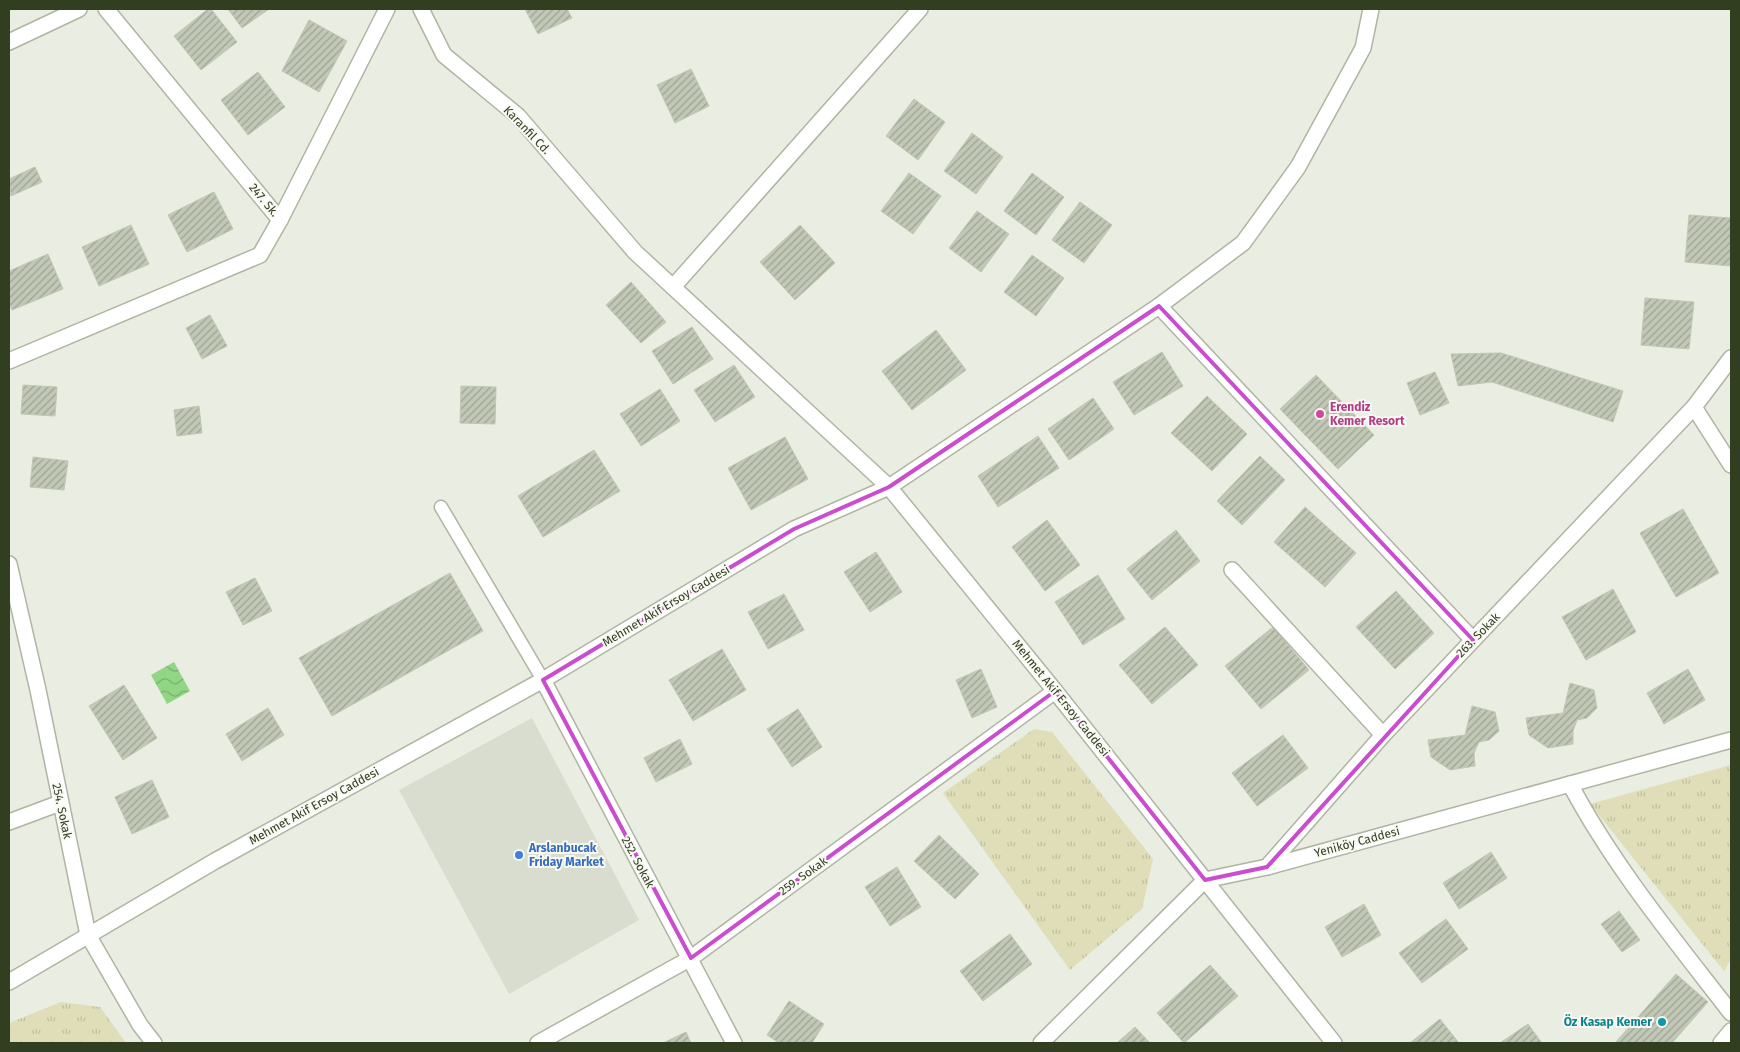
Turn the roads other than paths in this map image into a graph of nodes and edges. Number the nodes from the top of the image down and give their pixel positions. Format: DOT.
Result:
graph roads {
  1 [pos="79,9"];
  2 [pos="106,9"];
  3 [pos="387,9"];
  4 [pos="421,9"];
  5 [pos="920,9"];
  6 [pos="1371,9"];
  7 [pos="9,42"];
  8 [pos="280,220"];
  9 [pos="673,287"];
  10 [pos="1159,306"];
  11 [pos="1731,358"];
  12 [pos="9,361"];
  13 [pos="1694,407"];
  14 [pos="1731,465"];
  15 [pos="889,487"];
  16 [pos="441,507"];
  17 [pos="9,564"];
  18 [pos="1232,570"];
  19 [pos="13,601"];
  20 [pos="1474,640"];
  21 [pos="542,680"];
  22 [pos="1055,691"];
  23 [pos="1383,735"];
  24 [pos="1731,740"];
  25 [pos="1570,784"];
  26 [pos="60,803"];
  27 [pos="9,822"];
  28 [pos="1267,867"];
  29 [pos="1205,880"];
  30 [pos="88,936"];
  31 [pos="691,958"];
  32 [pos="9,982"];
  33 [pos="1731,1013"];
  34 [pos="1731,1032"];
  35 [pos="154,1043"];
  36 [pos="538,1043"];
  37 [pos="734,1043"];
  38 [pos="1041,1043"];
  39 [pos="1334,1043"];
  40 [pos="1722,1043"];
  1 -- 7 [label="street"];
  2 -- 8 [label="street, 247. Sk."];
  3 -- 8 [label="street"];
  4 -- 9 [label="street, Karanfil Cd."];
  5 -- 9 [label="street"];
  6 -- 10 [label="street"];
  8 -- 12 [label="street, 247. Sk."];
  9 -- 15 [label="street, Karanfil Cd."];
  10 -- 15 [label="street"];
  10 -- 20 [label="street"];
  11 -- 13 [label="street, 263. Sokak"];
  13 -- 14 [label="street"];
  13 -- 20 [label="street, 263. Sokak"];
  15 -- 21 [label="street, Mehmet Akif Ersoy Caddesi"];
  15 -- 22 [label="street, Mehmet Akif Ersoy Caddesi"];
  16 -- 21 [label="lane"];
  17 -- 19 [label="street, 254. Sokak"];
  18 -- 23 [label="street"];
  19 -- 26 [label="street, 254. Sokak"];
  20 -- 23 [label="street, 263. Sokak"];
  21 -- 30 [label="street, Mehmet Akif Ersoy Caddesi"];
  21 -- 31 [label="street, 252. Sokak"];
  22 -- 29 [label="street, Mehmet Akif Ersoy Caddesi"];
  22 -- 31 [label="street, 259. Sokak"];
  23 -- 28 [label="street, 263. Sokak"];
  24 -- 25 [label="street, Yeniköy Caddesi"];
  25 -- 28 [label="street, Yeniköy Caddesi"];
  25 -- 33 [label="street"];
  26 -- 27 [label="street"];
  26 -- 30 [label="street, 254. Sokak"];
  28 -- 29 [label="street, Yeniköy Caddesi"];
  29 -- 38 [label="street"];
  29 -- 39 [label="street, Mehmet Akif Ersoy Caddesi"];
  30 -- 32 [label="street, Mehmet Akif Ersoy Caddesi"];
  30 -- 35 [label="street, 254. Sokak"];
  31 -- 36 [label="street, 259. Sokak"];
  31 -- 37 [label="street, 252. Sokak"];
  34 -- 40 [label="street"];
}
